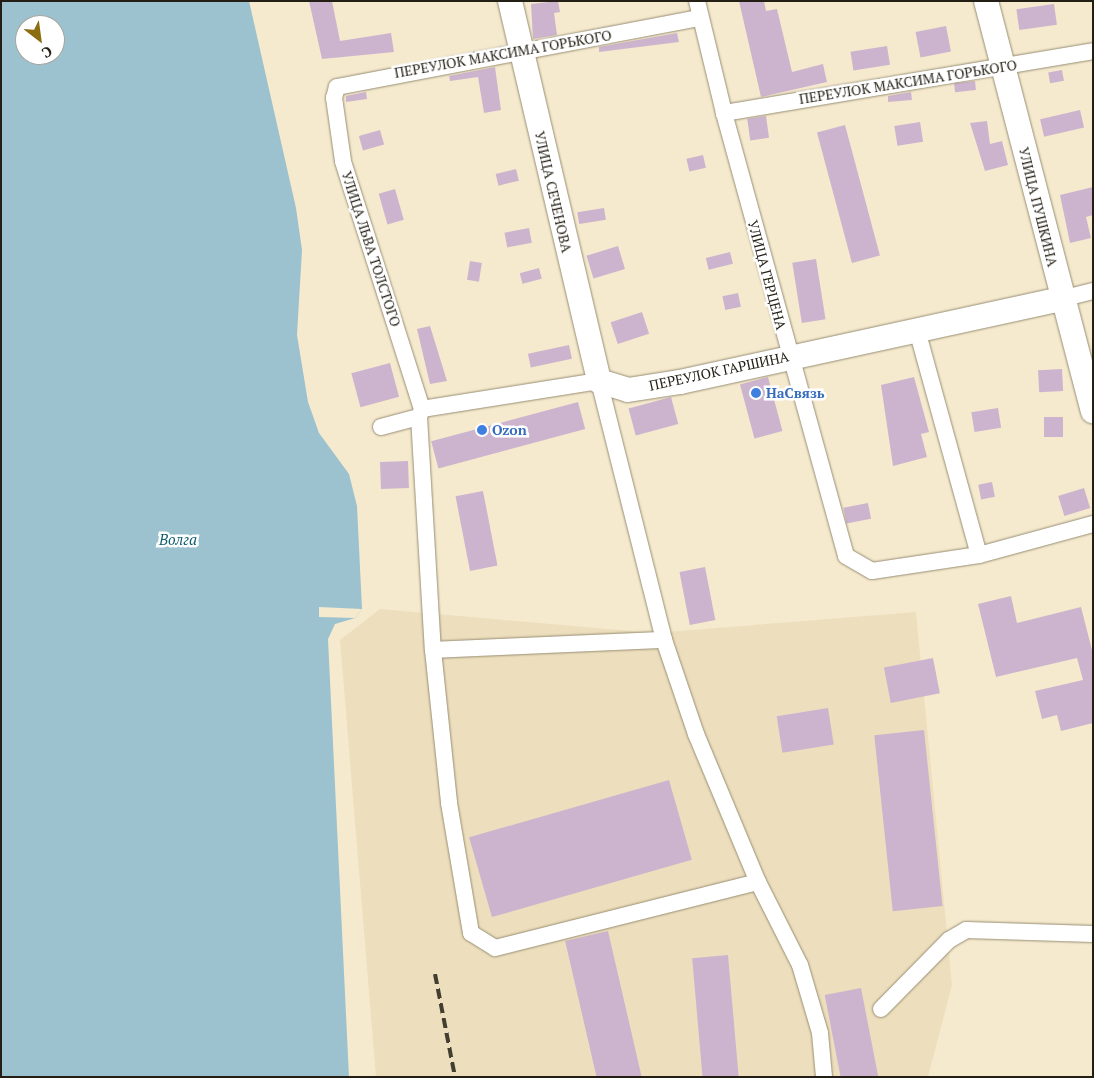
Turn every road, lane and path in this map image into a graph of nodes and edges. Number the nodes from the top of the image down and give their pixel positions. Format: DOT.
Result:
graph roads {
  1 [pos="510,1"];
  2 [pos="698,1"];
  3 [pos="986,1"];
  4 [pos="700,18"];
  5 [pos="1093,51"];
  6 [pos="522,53"];
  7 [pos="1002,67"];
  8 [pos="337,87"];
  9 [pos="724,113"];
  10 [pos="1093,290"];
  11 [pos="1062,298"];
  12 [pos="917,330"];
  13 [pos="789,356"];
  14 [pos="599,381"];
  15 [pos="1093,412"];
  16 [pos="420,413"];
  17 [pos="381,427"];
  18 [pos="1093,524"];
  19 [pos="979,555"];
  20 [pos="664,640"];
  21 [pos="433,650"];
  22 [pos="758,882"];
  23 [pos="1093,934"];
  24 [pos="881,1009"];
  25 [pos="824,1077"];
  1 -- 6 [label="main road, УЛИЦА СЕЧЕНОВА"];
  2 -- 4 [label="street, УЛИЦА ГЕРЦЕНА"];
  3 -- 7 [label="main road, УЛИЦА ПУШКИНА"];
  4 -- 6 [label="street, ПЕРЕУЛОК МАКСИМА ГОРЬКОГО"];
  4 -- 9 [label="street, УЛИЦА ГЕРЦЕНА"];
  5 -- 7 [label="street, ПЕРЕУЛОК МАКСИМА ГОРЬКОГО"];
  6 -- 8 [label="street, ПЕРЕУЛОК МАКСИМА ГОРЬКОГО"];
  6 -- 14 [label="main road, УЛИЦА СЕЧЕНОВА"];
  7 -- 9 [label="street, ПЕРЕУЛОК МАКСИМА ГОРЬКОГО"];
  7 -- 11 [label="main road, УЛИЦА ПУШКИНА"];
  8 -- 16 [label="street, УЛИЦА ЛЬВА ТОЛСТОГО"];
  9 -- 13 [label="street, УЛИЦА ГЕРЦЕНА"];
  10 -- 11 [label="street"];
  11 -- 12 [label="main road, ПЕРЕУЛОК ГАРШИНА"];
  11 -- 15 [label="main road, УЛИЦА ПУШКИНА"];
  12 -- 13 [label="main road, ПЕРЕУЛОК ГАРШИНА"];
  12 -- 19 [label="street"];
  13 -- 14 [label="main road, ПЕРЕУЛОК ГАРШИНА"];
  13 -- 19 [label="street, УЛИЦА ГЕРЦЕНА"];
  14 -- 16 [label="street, ПЕРЕУЛОК ГАРШИНА"];
  14 -- 20 [label="street"];
  16 -- 17 [label="street, ПЕРЕУЛОК ГАРШИНА"];
  16 -- 21 [label="street, УЛИЦА ЛЬВА ТОЛСТОГО"];
  18 -- 19 [label="street"];
  20 -- 21 [label="street"];
  20 -- 22 [label="street"];
  21 -- 22 [label="street, УЛИЦА ЛЬВА ТОЛСТОГО"];
  22 -- 25 [label="street"];
  23 -- 24 [label="street"];
}
